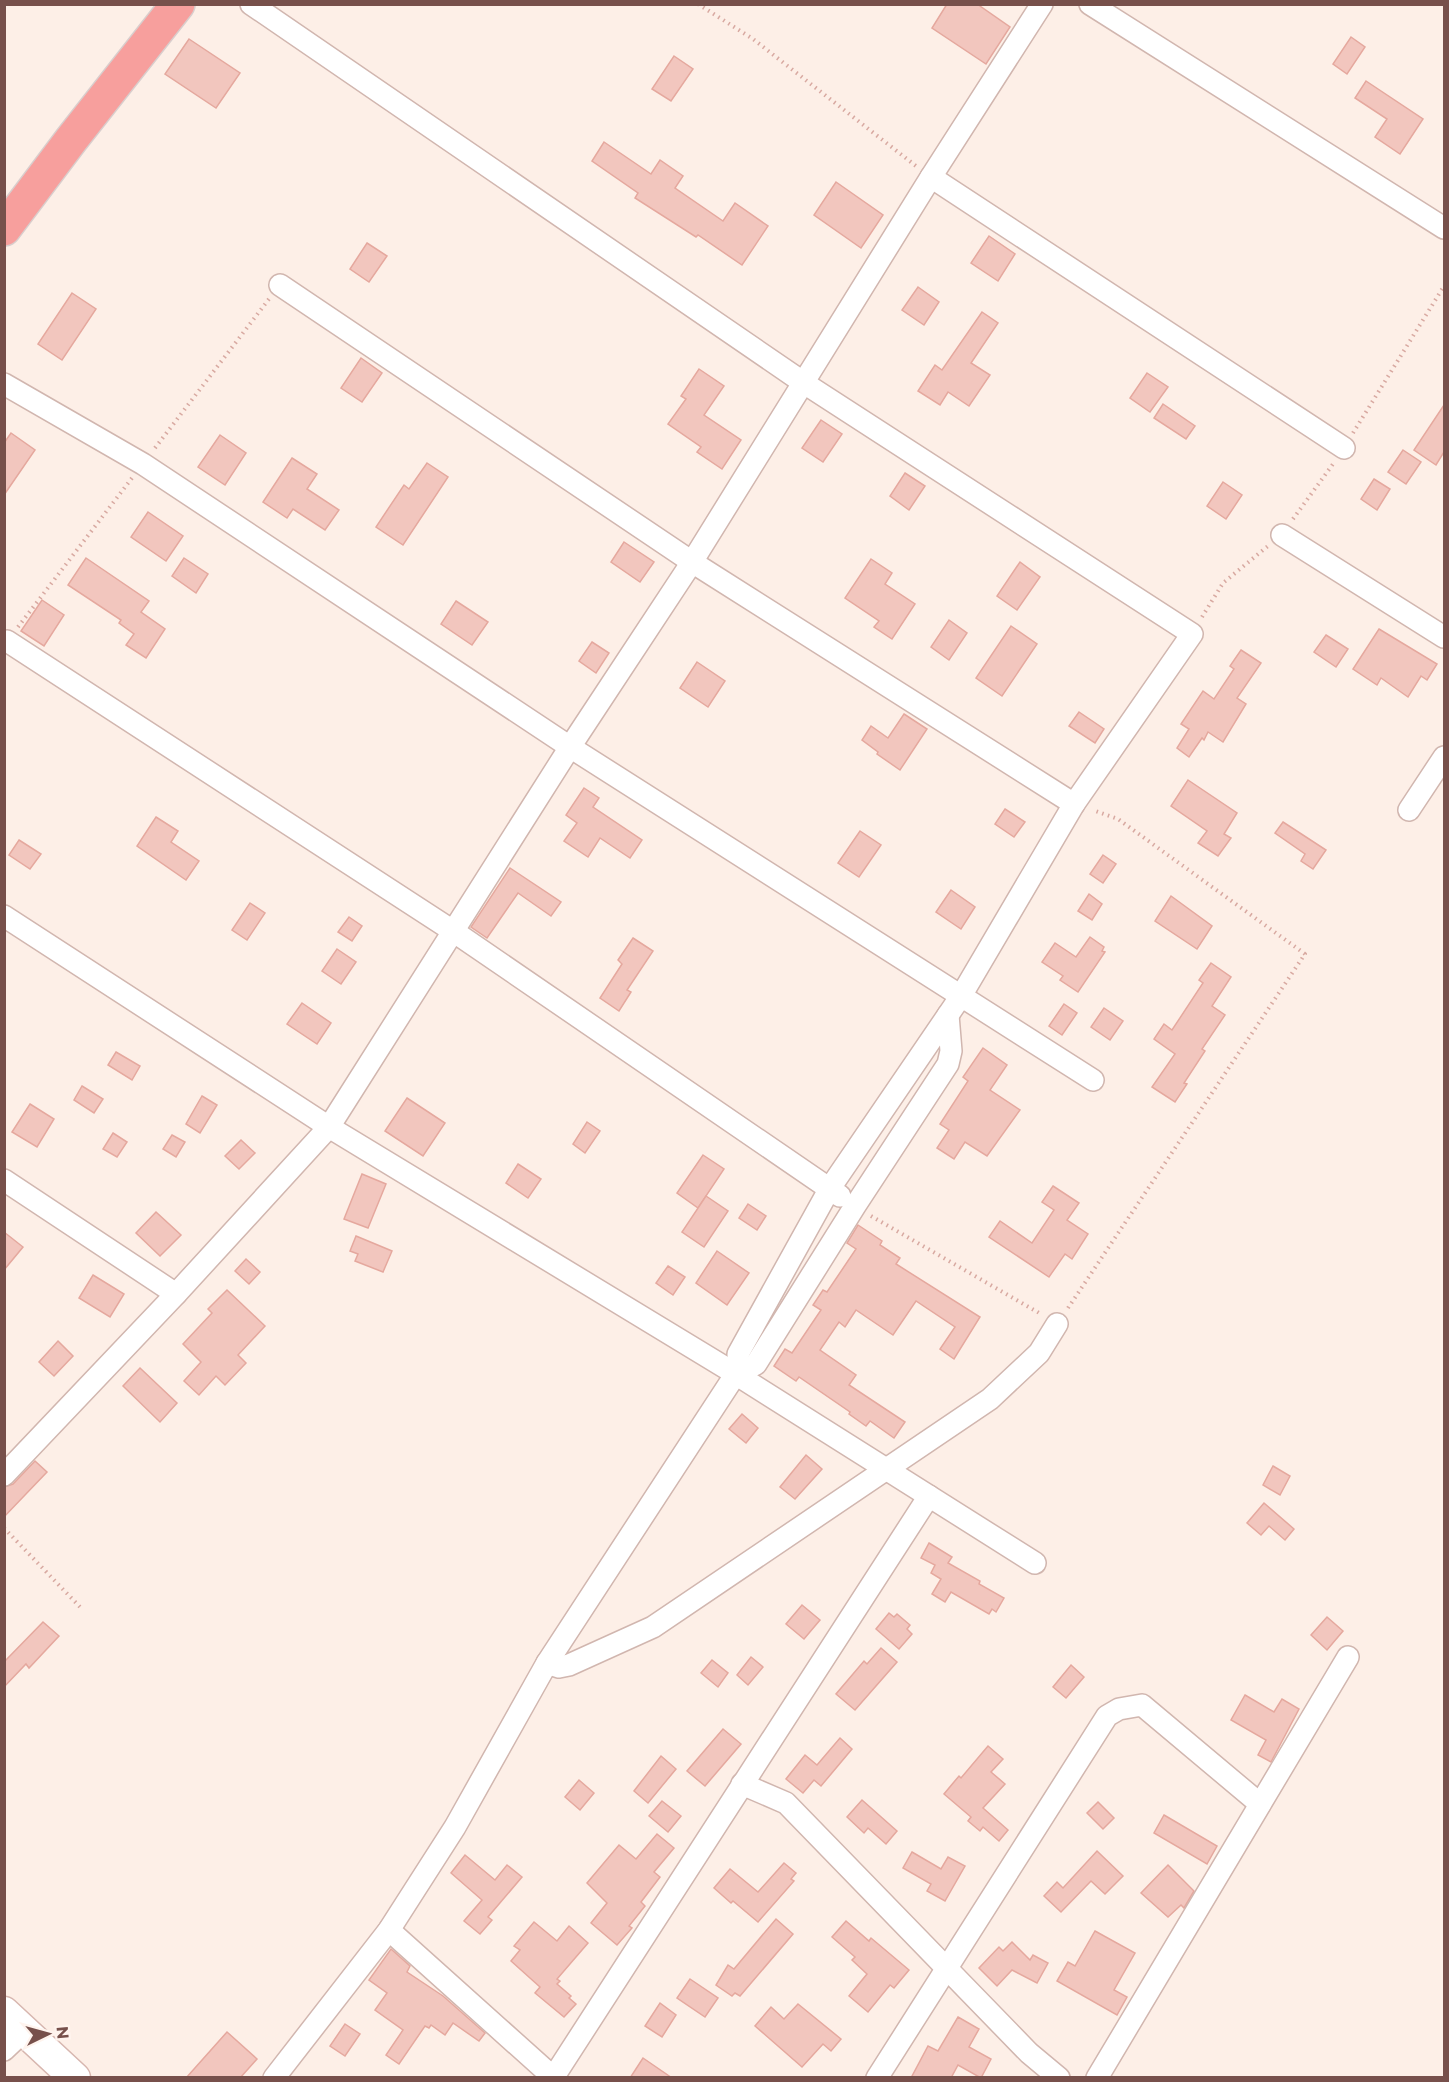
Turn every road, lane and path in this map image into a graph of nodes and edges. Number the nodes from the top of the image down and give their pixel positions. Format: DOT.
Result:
graph roads {
  1 [pos="178,4"];
  2 [pos="251,4"];
  3 [pos="698,4"];
  4 [pos="1042,4"];
  5 [pos="1090,4"];
  6 [pos="931,177"];
  7 [pos="1444,228"];
  8 [pos="4,229"];
  9 [pos="280,285"];
  10 [pos="1444,286"];
  11 [pos="804,383"];
  12 [pos="4,384"];
  13 [pos="1344,448"];
  14 [pos="1282,535"];
  15 [pos="692,562"];
  16 [pos="1192,634"];
  17 [pos="1444,637"];
  18 [pos="7,641"];
  19 [pos="570,747"];
  20 [pos="1444,757"];
  21 [pos="1074,804"];
  22 [pos="1409,810"];
  23 [pos="4,916"];
  24 [pos="453,931"];
  25 [pos="961,996"];
  26 [pos="948,1015"];
  27 [pos="1093,1080"];
  28 [pos="329,1127"];
  29 [pos="4,1179"];
  30 [pos="830,1188"];
  31 [pos="855,1206"];
  32 [pos="176,1294"];
  33 [pos="1057,1324"];
  34 [pos="737,1372"];
  35 [pos="887,1469"];
  36 [pos="4,1475"];
  37 [pos="929,1496"];
  38 [pos="4,1528"];
  39 [pos="1035,1563"];
  40 [pos="81,1608"];
  41 [pos="1348,1657"];
  42 [pos="547,1663"];
  43 [pos="742,1784"];
  44 [pos="1260,1804"];
  45 [pos="389,1930"];
  46 [pos="946,1968"];
  47 [pos="11,2031"];
  48 [pos="553,2077"];
  49 [pos="75,2078"];
  50 [pos="274,2078"];
  51 [pos="877,2078"];
  52 [pos="1059,2078"];
  53 [pos="1097,2078"];
  1 -- 8 [label="highway"];
  2 -- 11 [label="street"];
  3 -- 6 [label="path"];
  4 -- 6 [label="street"];
  5 -- 7 [label="street"];
  6 -- 11 [label="street"];
  6 -- 13 [label="street"];
  9 -- 15 [label="street"];
  10 -- 13 [label="path"];
  11 -- 15 [label="street"];
  11 -- 16 [label="street"];
  12 -- 19 [label="street"];
  13 -- 14 [label="path"];
  14 -- 16 [label="path"];
  14 -- 17 [label="street"];
  15 -- 19 [label="street"];
  15 -- 21 [label="street"];
  16 -- 21 [label="street"];
  18 -- 24 [label="street"];
  19 -- 24 [label="street"];
  19 -- 25 [label="street"];
  20 -- 22 [label="street"];
  21 -- 25 [label="street"];
  21 -- 33 [label="path"];
  23 -- 28 [label="street"];
  24 -- 28 [label="street"];
  24 -- 30 [label="street"];
  25 -- 26 [label="street"];
  25 -- 27 [label="street"];
  26 -- 30 [label="street"];
  26 -- 31 [label="street"];
  28 -- 32 [label="street"];
  28 -- 34 [label="street"];
  29 -- 32 [label="street"];
  30 -- 31 [label="street"];
  30 -- 34 [label="street"];
  31 -- 33 [label="path"];
  31 -- 34 [label="street"];
  32 -- 36 [label="street"];
  33 -- 35 [label="street"];
  34 -- 35 [label="street"];
  34 -- 42 [label="street"];
  35 -- 37 [label="street"];
  35 -- 42 [label="street"];
  37 -- 39 [label="street"];
  37 -- 43 [label="street"];
  38 -- 40 [label="path"];
  41 -- 44 [label="street"];
  42 -- 45 [label="street"];
  43 -- 46 [label="street"];
  43 -- 48 [label="street"];
  44 -- 46 [label="street"];
  44 -- 53 [label="street"];
  45 -- 48 [label="street"];
  45 -- 50 [label="street"];
  46 -- 51 [label="street"];
  46 -- 52 [label="street"];
  47 -- 49 [label="street"];
}
